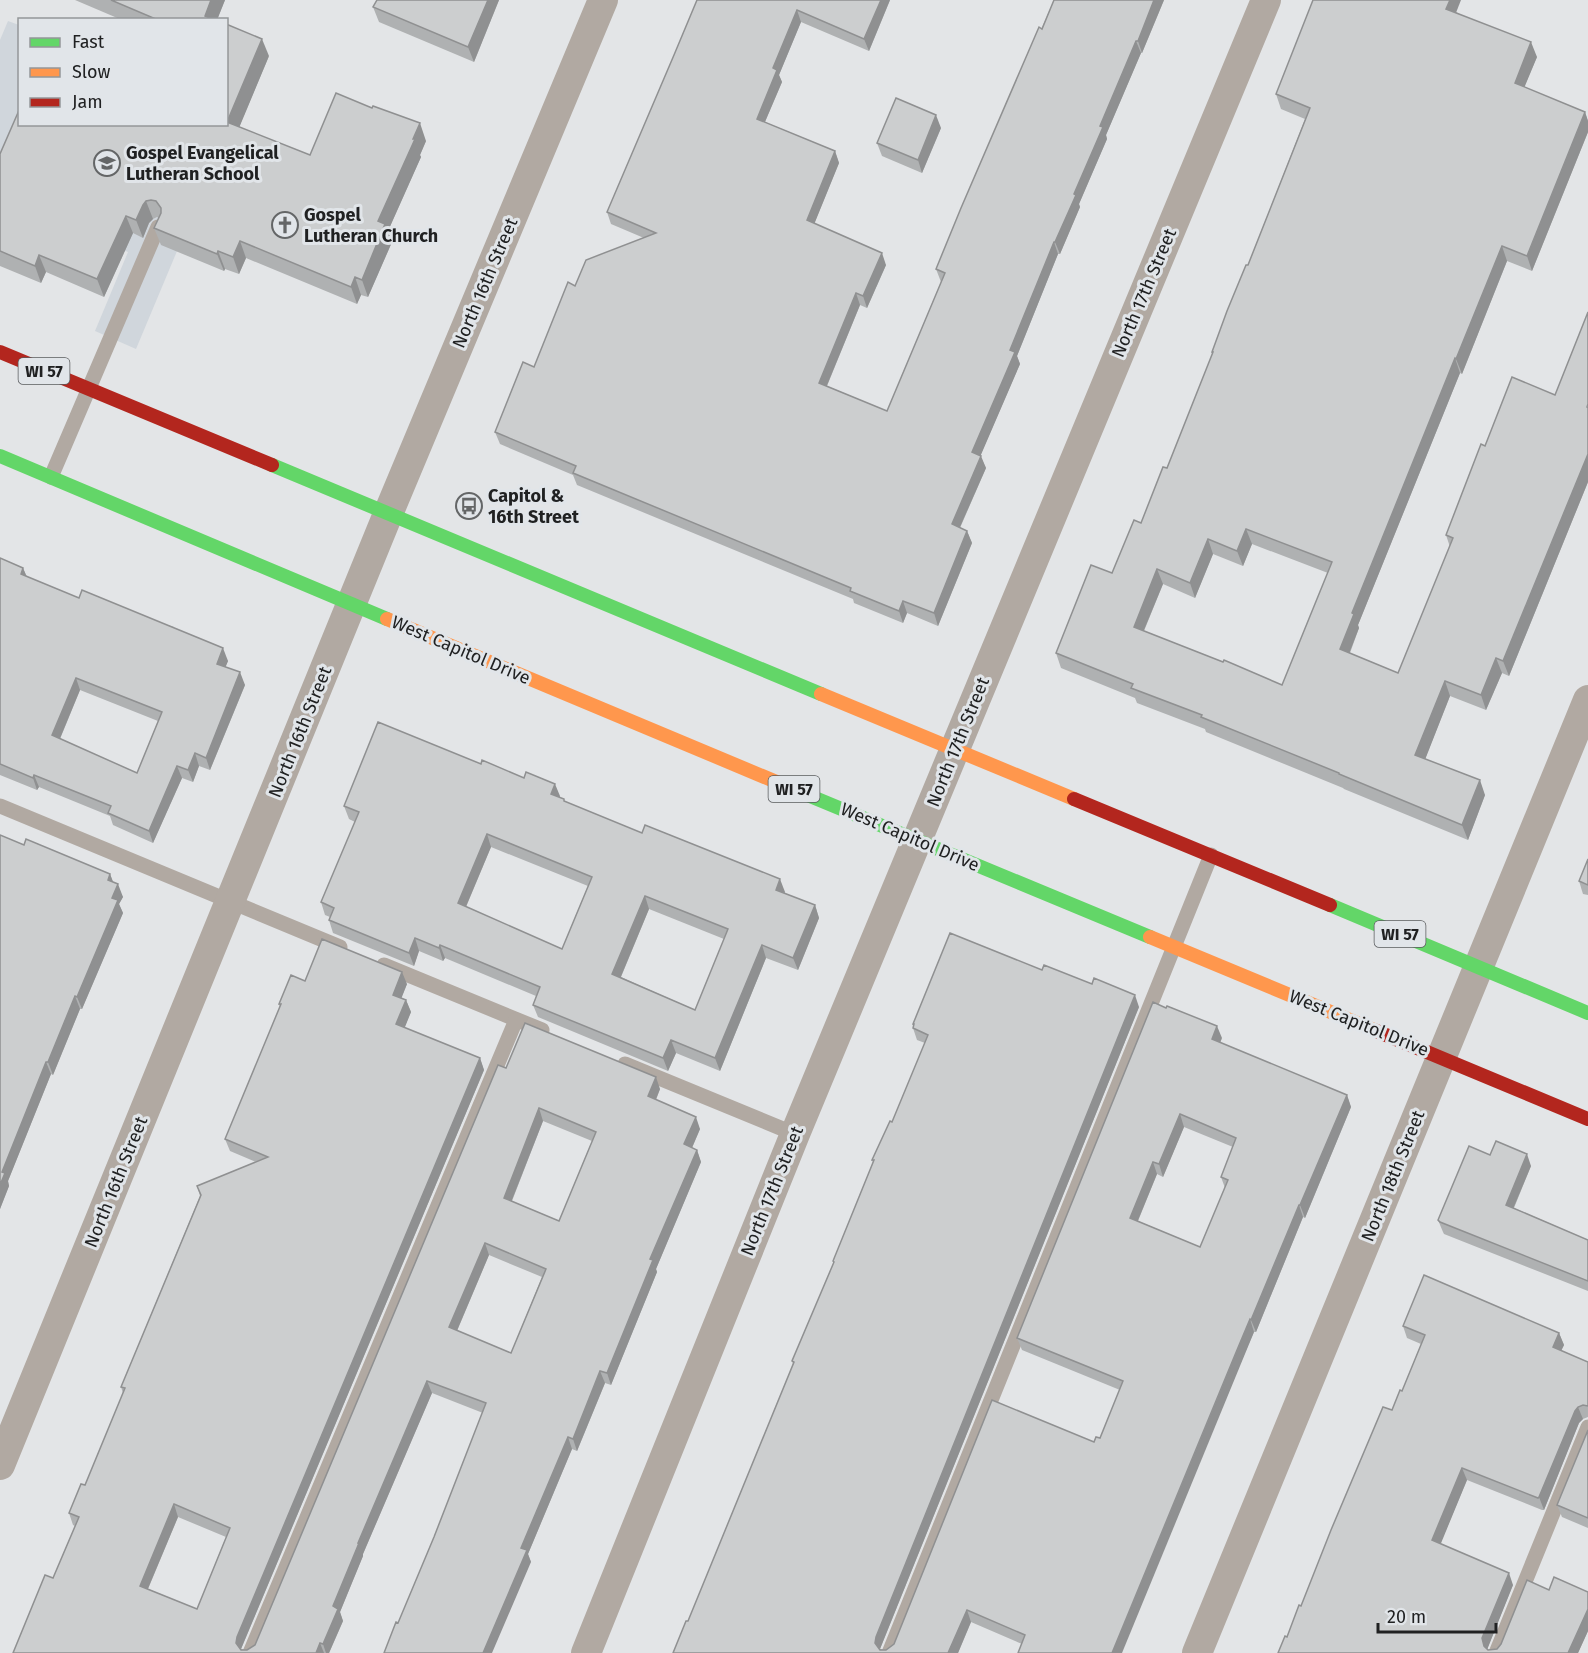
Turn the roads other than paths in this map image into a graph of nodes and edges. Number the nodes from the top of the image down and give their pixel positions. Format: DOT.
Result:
graph roads {
  1 [pos="603,0"];
  2 [pos="1266,0"];
  3 [pos="158,227"];
  4 [pos="0,352"];
  5 [pos="88,389"];
  6 [pos="0,456"];
  7 [pos="51,477"];
  8 [pos="388,514"];
  9 [pos="353,604"];
  10 [pos="1588,700"];
  11 [pos="955,748"];
  12 [pos="0,806"];
  13 [pos="917,841"];
  14 [pos="1212,855"];
  15 [pos="231,902"];
  16 [pos="1174,947"];
  17 [pos="351,951"];
  18 [pos="373,960"];
  19 [pos="1479,967"];
  20 [pos="1588,1013"];
  21 [pos="516,1020"];
  22 [pos="559,1037"];
  23 [pos="1441,1057"];
  24 [pos="613,1059"];
  25 [pos="1588,1119"];
  26 [pos="795,1134"];
  27 [pos="1588,1427"];
  28 [pos="0,1465"];
  29 [pos="250,1653"];
  30 [pos="586,1653"];
  31 [pos="889,1653"];
  32 [pos="1197,1653"];
  33 [pos="1496,1653"];
  1 -- 8 [label="street, North 16th Street"];
  2 -- 11 [label="street, North 17th Street"];
  3 -- 5 [label="lane"];
  4 -- 5 [label="main road, WI 57"];
  5 -- 7 [label="lane"];
  5 -- 8 [label="main road, WI 57"];
  6 -- 7 [label="main road, West Capitol Drive / WI 57"];
  7 -- 9 [label="main road, West Capitol Drive / WI 57"];
  8 -- 9 [label="street, North 16th Street"];
  8 -- 11 [label="main road, WI 57"];
  9 -- 13 [label="main road, West Capitol Drive / WI 57"];
  9 -- 15 [label="street, North 16th Street"];
  10 -- 19 [label="street, North 18th Street"];
  11 -- 13 [label="street, North 17th Street"];
  11 -- 14 [label="main road, WI 57"];
  12 -- 15 [label="lane"];
  13 -- 16 [label="main road, West Capitol Drive / WI 57"];
  13 -- 26 [label="street, North 17th Street"];
  14 -- 16 [label="lane"];
  14 -- 19 [label="main road, WI 57"];
  15 -- 17 [label="lane"];
  15 -- 28 [label="street, North 16th Street"];
  16 -- 23 [label="main road, West Capitol Drive / WI 57"];
  16 -- 31 [label="lane"];
  18 -- 21 [label="lane"];
  19 -- 20 [label="main road, WI 57"];
  19 -- 23 [label="street, North 18th Street"];
  21 -- 22 [label="lane"];
  21 -- 29 [label="lane"];
  23 -- 25 [label="main road, West Capitol Drive / WI 57"];
  23 -- 32 [label="street, North 18th Street"];
  24 -- 26 [label="lane"];
  26 -- 30 [label="street, North 17th Street"];
  27 -- 33 [label="lane"];
}
